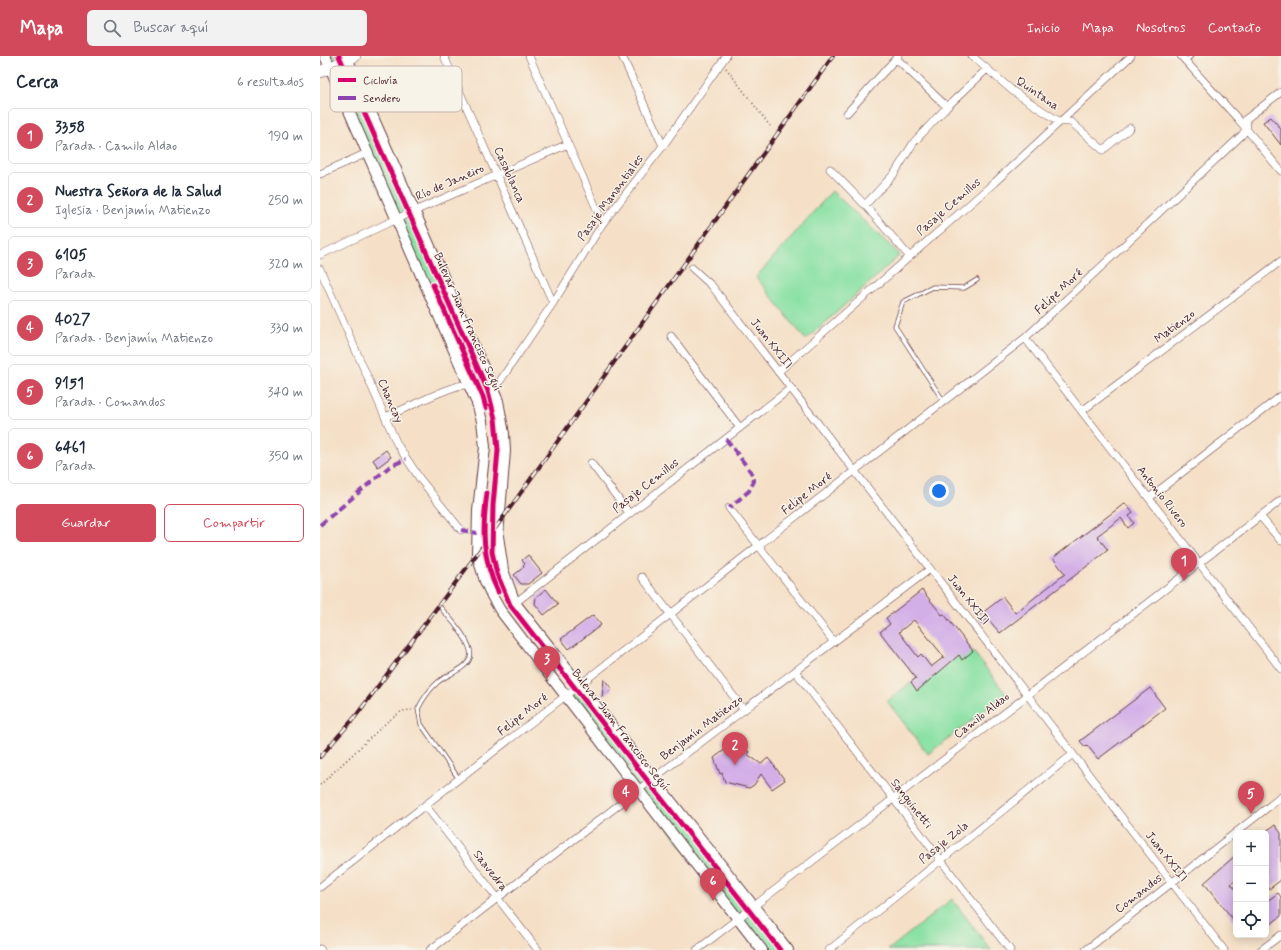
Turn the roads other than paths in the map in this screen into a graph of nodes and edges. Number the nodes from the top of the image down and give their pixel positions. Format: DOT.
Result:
graph roads {
  1 [pos="325,56"];
  2 [pos="444,56"];
  3 [pos="529,56"];
  4 [pos="622,56"];
  5 [pos="972,56"];
  6 [pos="1131,56"];
  7 [pos="349,57"];
  8 [pos="897,57"];
  9 [pos="722,58"];
  10 [pos="1186,58"];
  11 [pos="331,66"];
  12 [pos="448,66"];
  13 [pos="325,69"];
  14 [pos="987,69"];
  15 [pos="330,79"];
  16 [pos="1281,92"];
  17 [pos="462,96"];
  18 [pos="947,107"];
  19 [pos="346,112"];
  20 [pos="373,112"];
  21 [pos="847,112"];
  22 [pos="1060,122"];
  23 [pos="1130,128"];
  24 [pos="1246,128"];
  25 [pos="568,144"];
  26 [pos="663,146"];
  27 [pos="367,153"];
  28 [pos="830,169"];
  29 [pos="1281,171"];
  30 [pos="320,174"];
  31 [pos="497,175"];
  32 [pos="866,205"];
  33 [pos="415,211"];
  34 [pos="396,219"];
  35 [pos="603,223"];
  36 [pos="320,255"];
  37 [pos="909,256"];
  38 [pos="1281,261"];
  39 [pos="692,268"];
  40 [pos="320,269"];
  41 [pos="977,280"];
  42 [pos="554,303"];
  43 [pos="671,336"];
  44 [pos="1026,338"];
  45 [pos="778,372"];
  46 [pos="471,386"];
  47 [pos="493,386"];
  48 [pos="791,388"];
  49 [pos="1281,396"];
  50 [pos="944,402"];
  51 [pos="1082,411"];
  52 [pos="385,417"];
  53 [pos="740,428"];
  54 [pos="591,463"];
  55 [pos="855,471"];
  56 [pos="1149,498"];
  57 [pos="1281,500"];
  58 [pos="729,508"];
  59 [pos="629,513"];
  60 [pos="1260,516"];
  61 [pos="460,530"];
  62 [pos="1281,541"];
  63 [pos="759,546"];
  64 [pos="1199,563"];
  65 [pos="930,569"];
  66 [pos="642,577"];
  67 [pos="515,603"];
  68 [pos="438,606"];
  69 [pos="671,615"];
  70 [pos="834,642"];
  71 [pos="1281,669"];
  72 [pos="795,671"];
  73 [pos="580,686"];
  74 [pos="1027,695"];
  75 [pos="566,696"];
  76 [pos="744,710"];
  77 [pos="1073,754"];
  78 [pos="459,779"];
  79 [pos="652,779"];
  80 [pos="638,790"];
  81 [pos="1281,797"];
  82 [pos="892,799"];
  83 [pos="425,805"];
  84 [pos="940,860"];
  85 [pos="1172,882"];
  86 [pos="320,887"];
  87 [pos="498,898"];
  88 [pos="754,906"];
  89 [pos="738,918"];
  90 [pos="1281,935"];
  91 [pos="430,950"];
  92 [pos="538,950"];
  93 [pos="697,950"];
  94 [pos="762,950"];
  95 [pos="788,950"];
  96 [pos="829,950"];
  97 [pos="1010,950"];
  98 [pos="1086,950"];
  99 [pos="1224,950"];
  100 [pos="1261,950"];
  1 -- 13 [label="main road, Bulevar Juan Francisco Seguí"];
  2 -- 12 [label="street, Casablanca"];
  3 -- 25 [label="street"];
  4 -- 26 [label="street"];
  5 -- 14 [label="street, Quintana"];
  6 -- 22 [label="street, Pasaje Cemillos"];
  7 -- 11 [label="main road"];
  8 -- 18 [label="street"];
  8 -- 21 [label="street"];
  9 -- 26 [label="street, Pasaje Manantiales"];
  10 -- 24 [label="street"];
  13 -- 15 [label="main road, Bulevar Juan Francisco Seguí"];
  14 -- 18 [label="street"];
  14 -- 22 [label="street, Quintana"];
  16 -- 24 [label="street, Felipe Moré"];
  17 -- 31 [label="street, Casablanca"];
  18 -- 32 [label="street"];
  19 -- 27 [label="main road, Bulevar Juan Francisco Seguí"];
  20 -- 33 [label="main road, Bulevar Juan Francisco Seguí"];
  22 -- 23 [label="street, Quintana"];
  22 -- 37 [label="street, Pasaje Cemillos"];
  24 -- 29 [label="street"];
  24 -- 44 [label="street, Felipe Moré"];
  25 -- 31 [label="street, Río de Janeiro"];
  25 -- 35 [label="street"];
  26 -- 35 [label="street, Pasaje Manantiales"];
  27 -- 30 [label="street"];
  27 -- 34 [label="main road, Bulevar Juan Francisco Seguí"];
  28 -- 32 [label="street"];
  31 -- 33 [label="street, Río de Janeiro"];
  31 -- 42 [label="street, Casablanca"];
  32 -- 37 [label="street"];
  33 -- 34 [label="street, Río de Janeiro"];
  33 -- 47 [label="main road, Bulevar Juan Francisco Seguí"];
  34 -- 36 [label="street, Río de Janeiro"];
  34 -- 46 [label="main road, Bulevar Juan Francisco Seguí"];
  35 -- 42 [label="street, Pasaje Manantiales"];
  37 -- 45 [label="street, Pasaje Cemillos"];
  38 -- 51 [label="street, Matienzo"];
  39 -- 45 [label="street, Juan XXIII"];
  40 -- 52 [label="street, Chancay"];
  41 -- 50 [label="lane"];
  42 -- 47 [label="street, Pasaje Manantiales"];
  43 -- 53 [label="street"];
  44 -- 50 [label="street, Felipe Moré"];
  44 -- 51 [label="street, Antonio Rivero"];
  45 -- 48 [label="street, Juan XXIII"];
  46 -- 47 [label="street"];
  46 -- 52 [label="street"];
  46 -- 75 [label="main road, Bulevar Juan Francisco Seguí"];
  47 -- 67 [label="main road, Bulevar Juan Francisco Seguí"];
  48 -- 53 [label="street, Pasaje Cemillos"];
  48 -- 55 [label="street, Juan XXIII"];
  49 -- 56 [label="street"];
  50 -- 55 [label="street, Felipe Moré"];
  51 -- 56 [label="street, Antonio Rivero"];
  52 -- 61 [label="street, Chancay"];
  53 -- 59 [label="street, Pasaje Cemillos"];
  54 -- 59 [label="street"];
  55 -- 63 [label="street, Felipe Moré"];
  55 -- 65 [label="street, Juan XXIII"];
  56 -- 64 [label="street, Antonio Rivero"];
  57 -- 60 [label="street, Camilo Aldao"];
  58 -- 63 [label="street"];
  59 -- 67 [label="street, Pasaje Cemillos"];
  60 -- 62 [label="street"];
  60 -- 64 [label="street, Camilo Aldao"];
  63 -- 69 [label="street, Felipe Moré"];
  63 -- 70 [label="street"];
  64 -- 71 [label="street, Antonio Rivero"];
  64 -- 74 [label="street, Camilo Aldao"];
  65 -- 70 [label="street, Benjamín Matienzo"];
  65 -- 74 [label="street, Juan XXIII"];
  66 -- 69 [label="street"];
  67 -- 73 [label="main road, Bulevar Juan Francisco Seguí"];
  68 -- 78 [label="lane"];
  69 -- 73 [label="street, Felipe Moré"];
  69 -- 76 [label="street"];
  70 -- 72 [label="street, Benjamín Matienzo"];
  72 -- 76 [label="street, Benjamín Matienzo"];
  72 -- 82 [label="street, Sanguinetti"];
  73 -- 75 [label="street, Felipe Moré"];
  73 -- 79 [label="main road, Bulevar Juan Francisco Seguí"];
  74 -- 77 [label="street, Juan XXIII"];
  74 -- 82 [label="street, Camilo Aldao"];
  75 -- 78 [label="street, Felipe Moré"];
  75 -- 80 [label="main road, Bulevar Juan Francisco Seguí"];
  76 -- 79 [label="street, Benjamín Matienzo"];
  77 -- 84 [label="street, Pasaje Zola"];
  77 -- 85 [label="street, Juan XXIII"];
  78 -- 83 [label="street, Felipe Moré"];
  79 -- 80 [label="street, Benjamín Matienzo"];
  79 -- 88 [label="main road, Bulevar Juan Francisco Seguí"];
  80 -- 87 [label="street, Benjamín Matienzo"];
  80 -- 89 [label="main road, Bulevar Juan Francisco Seguí"];
  81 -- 85 [label="street, Comandos"];
  82 -- 84 [label="street, Sanguinetti"];
  82 -- 88 [label="street, Camilo Aldao"];
  83 -- 86 [label="street, Felipe Moré"];
  83 -- 87 [label="street, Saavedra"];
  84 -- 96 [label="street, Pasaje Zola"];
  84 -- 97 [label="street, Sanguinetti"];
  85 -- 98 [label="street, Comandos"];
  85 -- 99 [label="street, Juan XXIII"];
  87 -- 91 [label="street, Benjamín Matienzo"];
  87 -- 92 [label="street, Saavedra"];
  88 -- 89 [label="street, Camilo Aldao"];
  88 -- 95 [label="main road, Bulevar Juan Francisco Seguí"];
  89 -- 93 [label="street, Camilo Aldao"];
  89 -- 94 [label="main road, Bulevar Juan Francisco Seguí"];
  90 -- 100 [label="street"];
}
